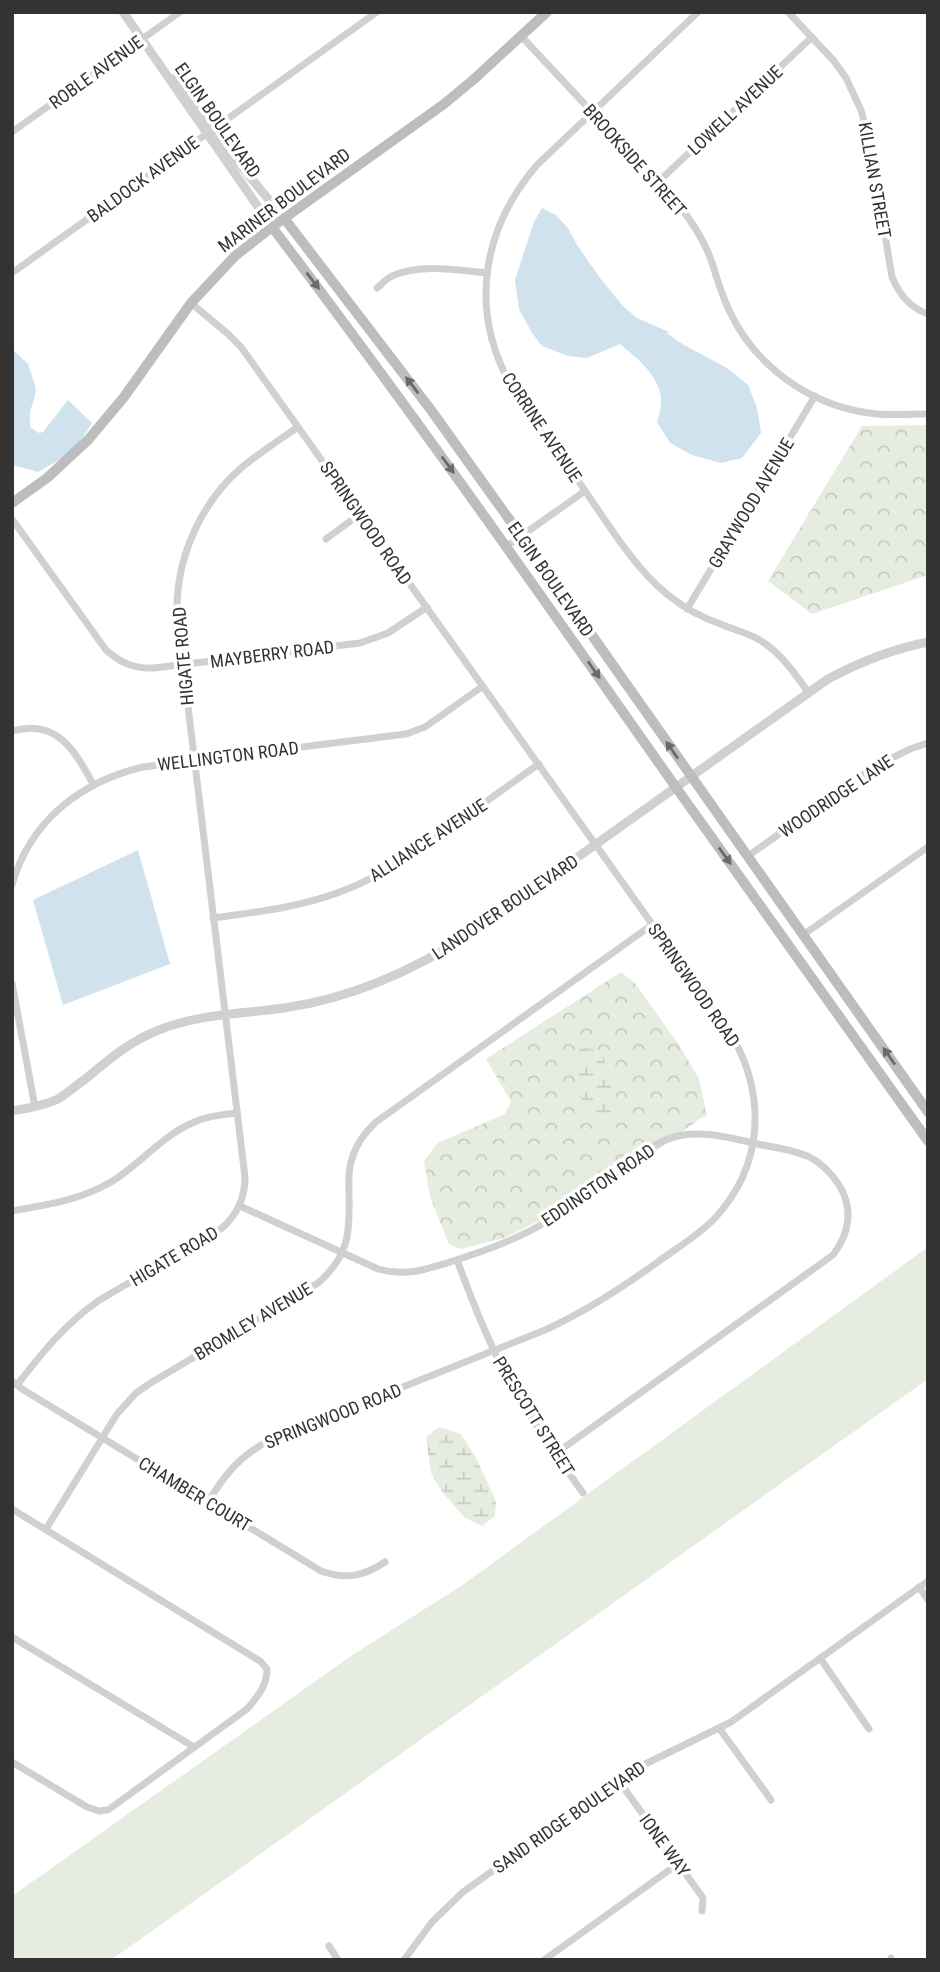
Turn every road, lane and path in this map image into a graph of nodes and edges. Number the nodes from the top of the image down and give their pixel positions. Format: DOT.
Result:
graph roads {
  1 [pos="123,12"];
  2 [pos="180,12"];
  3 [pos="377,12"];
  4 [pos="547,12"];
  5 [pos="698,12"];
  6 [pos="788,12"];
  7 [pos="521,36"];
  8 [pos="812,37"];
  9 [pos="142,39"];
  10 [pos="592,112"];
  11 [pos="209,131"];
  12 [pos="12,132"];
  13 [pos="658,182"];
  14 [pos="284,218"];
  15 [pos="272,227"];
  16 [pos="12,273"];
  17 [pos="487,273"];
  18 [pos="377,288"];
  19 [pos="191,303"];
  20 [pos="928,314"];
  21 [pos="815,397"];
  22 [pos="928,414"];
  23 [pos="298,427"];
  24 [pos="585,491"];
  25 [pos="12,503"];
  26 [pos="360,514"];
  27 [pos="12,519"];
  28 [pos="521,536"];
  29 [pos="326,539"];
  30 [pos="508,547"];
  31 [pos="427,607"];
  32 [pos="687,608"];
  33 [pos="928,642"];
  34 [pos="183,665"];
  35 [pos="483,686"];
  36 [pos="808,692"];
  37 [pos="12,731"];
  38 [pos="928,743"];
  39 [pos="194,760"];
  40 [pos="539,764"];
  41 [pos="691,776"];
  42 [pos="93,784"];
  43 [pos="676,787"];
  44 [pos="596,844"];
  45 [pos="928,847"];
  46 [pos="748,856"];
  47 [pos="12,885"];
  48 [pos="214,918"];
  49 [pos="653,924"];
  50 [pos="803,935"];
  51 [pos="12,983"];
  52 [pos="225,1016"];
  53 [pos="35,1107"];
  54 [pos="12,1111"];
  55 [pos="928,1112"];
  56 [pos="237,1113"];
  57 [pos="928,1140"];
  58 [pos="753,1143"];
  59 [pos="240,1206"];
  60 [pos="12,1211"];
  61 [pos="343,1253"];
  62 [pos="457,1260"];
  63 [pos="494,1351"];
  64 [pos="14,1383"];
  65 [pos="102,1438"];
  66 [pos="555,1454"];
  67 [pos="583,1493"];
  68 [pos="208,1502"];
  69 [pos="12,1509"];
  70 [pos="46,1529"];
  71 [pos="385,1562"];
  72 [pos="928,1581"];
  73 [pos="919,1587"];
  74 [pos="928,1600"];
  75 [pos="12,1637"];
  76 [pos="820,1658"];
  77 [pos="719,1728"];
  78 [pos="869,1729"];
  79 [pos="194,1747"];
  80 [pos="12,1762"];
  81 [pos="619,1781"];
  82 [pos="771,1800"];
  83 [pos="679,1863"];
  84 [pos="702,1911"];
  85 [pos="329,1946"];
  86 [pos="550,1958"];
  87 [pos="338,1960"];
  88 [pos="404,1960"];
  1 -- 9 [label="street, ELGIN BOULEVARD"];
  2 -- 9 [label="street, ROBLE AVENUE"];
  3 -- 11 [label="street, BALDOCK AVENUE"];
  4 -- 7 [label="main road, MARINER BOULEVARD"];
  5 -- 10 [label="street, CORRINE AVENUE"];
  6 -- 8 [label="street, KILLIAN STREET"];
  7 -- 10 [label="street, BROOKSIDE STREET"];
  7 -- 14 [label="main road, MARINER BOULEVARD"];
  8 -- 13 [label="street, LOWELL AVENUE"];
  8 -- 20 [label="street, KILLIAN STREET"];
  9 -- 11 [label="street, ELGIN BOULEVARD"];
  9 -- 12 [label="street, ROBLE AVENUE"];
  10 -- 13 [label="street, BROOKSIDE STREET"];
  10 -- 17 [label="street, CORRINE AVENUE"];
  11 -- 14 [label="street, ELGIN BOULEVARD"];
  11 -- 15 [label="street, ELGIN BOULEVARD"];
  11 -- 16 [label="street, BALDOCK AVENUE"];
  13 -- 21 [label="street, BROOKSIDE STREET"];
  14 -- 15 [label="main road, MARINER BOULEVARD"];
  28 -- 14 [label="main road, ELGIN BOULEVARD, one-way"];
  15 -- 19 [label="main road, MARINER BOULEVARD"];
  15 -- 30 [label="main road, ELGIN BOULEVARD, one-way"];
  17 -- 18 [label="street"];
  17 -- 24 [label="street, CORRINE AVENUE"];
  19 -- 23 [label="street, SPRINGWOOD ROAD"];
  19 -- 25 [label="main road, MARINER BOULEVARD"];
  21 -- 22 [label="street, BROOKSIDE STREET"];
  21 -- 32 [label="street, GRAYWOOD AVENUE"];
  23 -- 26 [label="street, SPRINGWOOD ROAD"];
  23 -- 34 [label="street, HIGATE ROAD"];
  24 -- 28 [label="street"];
  24 -- 32 [label="street, CORRINE AVENUE"];
  26 -- 29 [label="street"];
  26 -- 31 [label="street, SPRINGWOOD ROAD"];
  27 -- 34 [label="street, MAYBERRY ROAD"];
  28 -- 30 [label="street"];
  41 -- 28 [label="main road, ELGIN BOULEVARD, one-way"];
  30 -- 43 [label="main road, ELGIN BOULEVARD, one-way"];
  31 -- 34 [label="street, MAYBERRY ROAD"];
  31 -- 35 [label="street, SPRINGWOOD ROAD"];
  32 -- 36 [label="street, CORRINE AVENUE"];
  33 -- 36 [label="street, LANDOVER BOULEVARD"];
  34 -- 39 [label="street, HIGATE ROAD"];
  35 -- 39 [label="street, WELLINGTON ROAD"];
  35 -- 40 [label="street, SPRINGWOOD ROAD"];
  36 -- 41 [label="street, LANDOVER BOULEVARD"];
  37 -- 42 [label="street"];
  38 -- 46 [label="street, WOODRIDGE LANE"];
  39 -- 42 [label="street, WELLINGTON ROAD"];
  39 -- 48 [label="street, HIGATE ROAD"];
  40 -- 44 [label="street, SPRINGWOOD ROAD"];
  40 -- 48 [label="street, ALLIANCE AVENUE"];
  41 -- 43 [label="street, LANDOVER BOULEVARD"];
  41 -- 46 [label="main road, ELGIN BOULEVARD"];
  42 -- 47 [label="street, WELLINGTON ROAD"];
  43 -- 44 [label="street, LANDOVER BOULEVARD"];
  43 -- 57 [label="main road, ELGIN BOULEVARD, one-way"];
  44 -- 49 [label="street, SPRINGWOOD ROAD"];
  44 -- 52 [label="street, LANDOVER BOULEVARD"];
  45 -- 50 [label="street"];
  46 -- 50 [label="main road, ELGIN BOULEVARD"];
  48 -- 52 [label="street"];
  49 -- 58 [label="street, SPRINGWOOD ROAD"];
  49 -- 61 [label="street, BROMLEY AVENUE"];
  55 -- 50 [label="main road, ELGIN BOULEVARD, one-way"];
  51 -- 53 [label="street"];
  52 -- 53 [label="street, LANDOVER BOULEVARD"];
  52 -- 56 [label="street"];
  53 -- 54 [label="street, LANDOVER BOULEVARD"];
  56 -- 59 [label="street"];
  56 -- 60 [label="street"];
  58 -- 62 [label="street, EDDINGTON ROAD"];
  58 -- 63 [label="street, SPRINGWOOD ROAD"];
  58 -- 66 [label="street, EDDINGTON ROAD"];
  59 -- 61 [label="street, EDDINGTON ROAD"];
  59 -- 64 [label="street, HIGATE ROAD"];
  61 -- 62 [label="street, EDDINGTON ROAD"];
  61 -- 65 [label="street, BROMLEY AVENUE"];
  62 -- 63 [label="street, PRESCOTT STREET"];
  63 -- 66 [label="street, PRESCOTT STREET"];
  63 -- 68 [label="street, SPRINGWOOD ROAD"];
  64 -- 65 [label="street, CHAMBER COURT"];
  65 -- 68 [label="street, CHAMBER COURT"];
  65 -- 70 [label="street, BROMLEY AVENUE"];
  66 -- 67 [label="street, PRESCOTT STREET"];
  68 -- 71 [label="street, CHAMBER COURT"];
  69 -- 70 [label="street"];
  70 -- 79 [label="street"];
  72 -- 73 [label="street, SAND RIDGE BOULEVARD"];
  73 -- 74 [label="street"];
  73 -- 76 [label="street, SAND RIDGE BOULEVARD"];
  75 -- 79 [label="street"];
  76 -- 77 [label="street, SAND RIDGE BOULEVARD"];
  76 -- 78 [label="street"];
  77 -- 81 [label="street, SAND RIDGE BOULEVARD"];
  77 -- 82 [label="street"];
  79 -- 80 [label="street"];
  81 -- 83 [label="street, IONE WAY"];
  81 -- 88 [label="street, SAND RIDGE BOULEVARD"];
  83 -- 84 [label="street, IONE WAY"];
  83 -- 86 [label="street"];
  85 -- 87 [label="street"];
}
